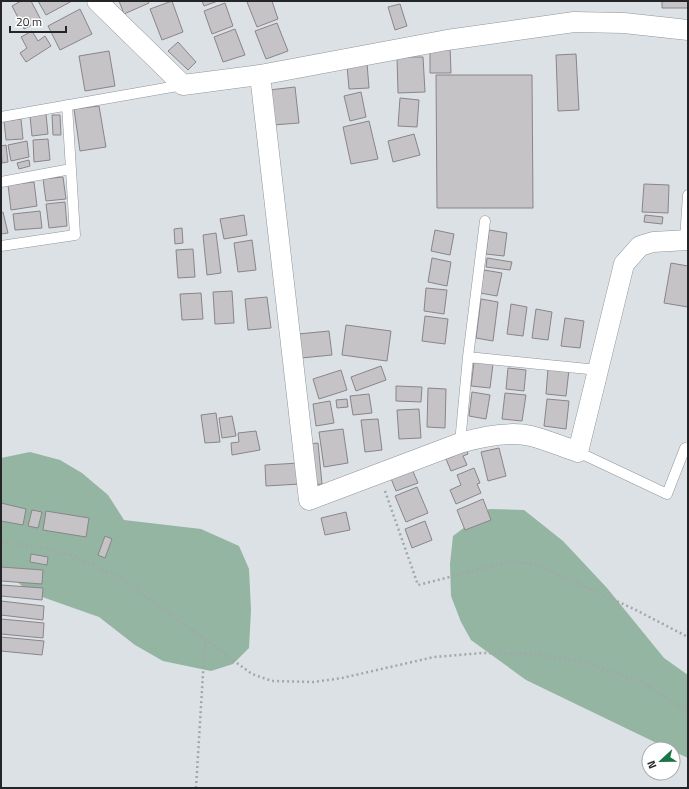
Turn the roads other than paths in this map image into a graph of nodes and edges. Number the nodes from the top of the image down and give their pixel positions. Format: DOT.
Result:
graph roads {
  1 [pos="97,1"];
  2 [pos="688,30"];
  3 [pos="260,75"];
  4 [pos="183,84"];
  5 [pos="67,105"];
  6 [pos="1,117"];
  7 [pos="71,169"];
  8 [pos="1,182"];
  9 [pos="688,195"];
  10 [pos="485,221"];
  11 [pos="686,239"];
  12 [pos="1,246"];
  13 [pos="468,357"];
  14 [pos="598,370"];
  15 [pos="460,443"];
  16 [pos="688,450"];
  17 [pos="578,452"];
  1 -- 4 [label="street"];
  2 -- 3 [label="street"];
  3 -- 4 [label="street"];
  3 -- 15 [label="street"];
  4 -- 5 [label="lane"];
  5 -- 6 [label="lane"];
  5 -- 7 [label="lane"];
  7 -- 8 [label="lane"];
  7 -- 12 [label="lane"];
  9 -- 11 [label="lane"];
  10 -- 13 [label="lane"];
  11 -- 14 [label="street"];
  13 -- 14 [label="lane"];
  13 -- 15 [label="lane"];
  14 -- 17 [label="street"];
  15 -- 17 [label="street"];
  16 -- 17 [label="lane"];
}
